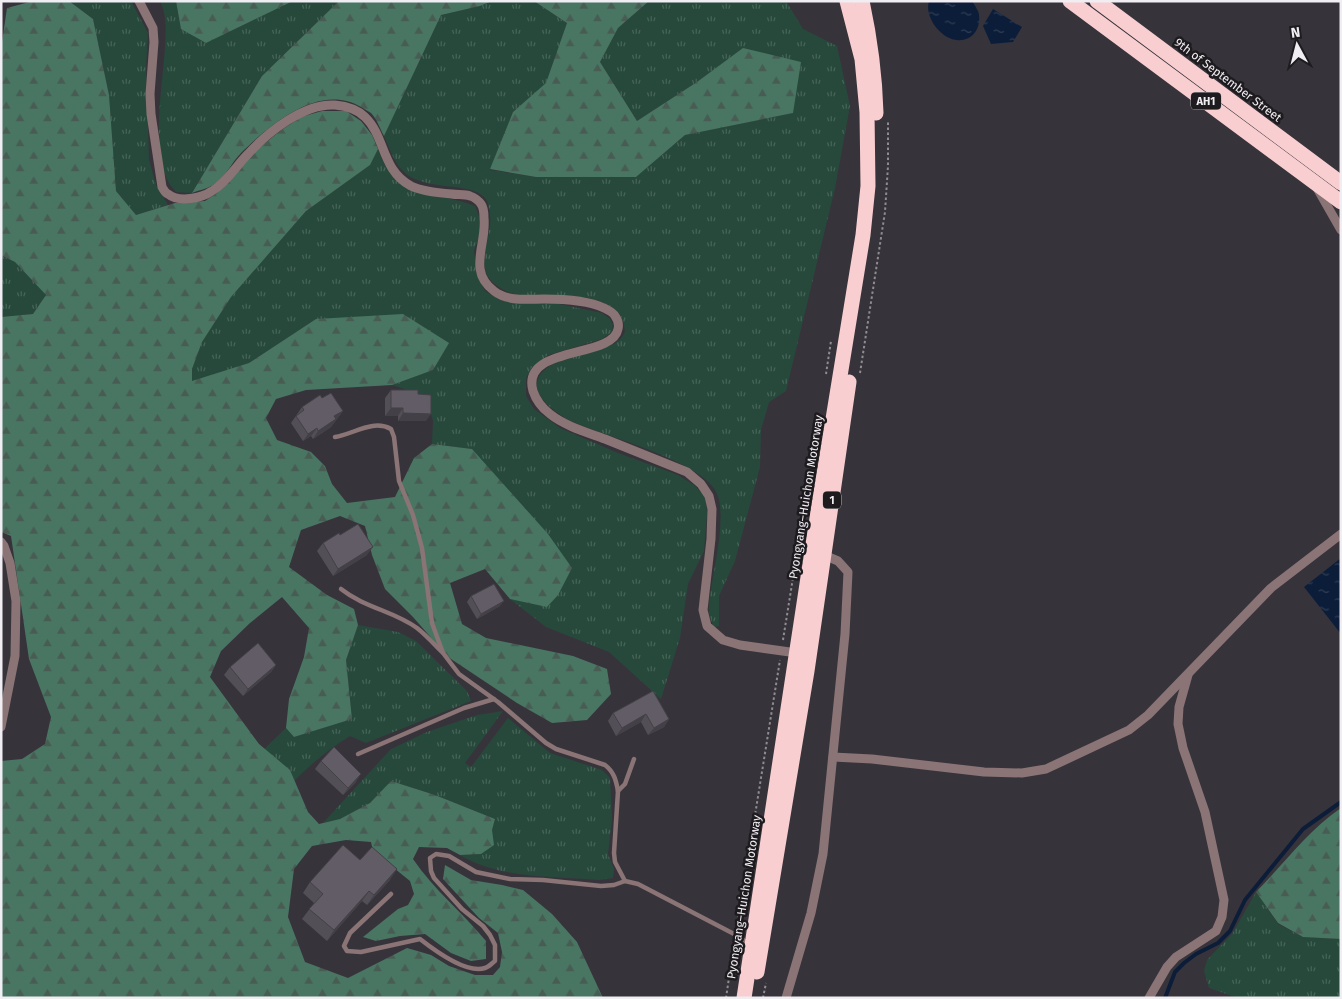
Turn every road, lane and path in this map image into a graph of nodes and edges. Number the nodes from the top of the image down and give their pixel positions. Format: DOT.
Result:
graph roads {
  1 [pos="139,1"];
  2 [pos="847,1"];
  3 [pos="862,1"];
  4 [pos="1070,1"];
  5 [pos="1098,1"];
  6 [pos="1312,179"];
  7 [pos="1341,183"];
  8 [pos="1341,202"];
  9 [pos="1341,230"];
  10 [pos="831,341"];
  11 [pos="825,379"];
  12 [pos="335,437"];
  13 [pos="1341,534"];
  14 [pos="1,542"];
  15 [pos="797,555"];
  16 [pos="824,555"];
  17 [pos="341,589"];
  18 [pos="782,648"];
  19 [pos="443,653"];
  20 [pos="797,653"];
  21 [pos="780,657"];
  22 [pos="1189,672"];
  23 [pos="494,699"];
  24 [pos="1,727"];
  25 [pos="358,754"];
  26 [pos="833,757"];
  27 [pos="634,759"];
  28 [pos="618,792"];
  29 [pos="626,881"];
  30 [pos="390,894"];
  31 [pos="736,935"];
  32 [pos="751,945"];
  33 [pos="726,998"];
  34 [pos="744,998"];
  35 [pos="753,998"];
  36 [pos="786,998"];
  37 [pos="1149,998"];
  1 -- 20 [label="street"];
  2 -- 20 [label="highway, Pyongyang–Huichon Motorway / 1"];
  3 -- 16 [label="highway, Pyongyang–Huichon Motorway / 1"];
  4 -- 6 [label="highway, AH1"];
  5 -- 7 [label="highway, 9th of September Street / AH1"];
  6 -- 8 [label="highway, AH1"];
  6 -- 9 [label="street"];
  10 -- 11 [label="path"];
  12 -- 19 [label="lane"];
  13 -- 22 [label="street"];
  14 -- 24 [label="street"];
  15 -- 18 [label="path"];
  16 -- 26 [label="street"];
  16 -- 35 [label="highway, Pyongyang–Huichon Motorway / 1"];
  17 -- 19 [label="lane"];
  19 -- 23 [label="lane"];
  20 -- 32 [label="highway, Pyongyang–Huichon Motorway / 1"];
  21 -- 31 [label="path"];
  22 -- 26 [label="street"];
  22 -- 37 [label="street"];
  23 -- 25 [label="lane"];
  23 -- 28 [label="lane"];
  26 -- 36 [label="street"];
  27 -- 28 [label="lane"];
  28 -- 29 [label="lane"];
  29 -- 30 [label="lane"];
  29 -- 31 [label="lane"];
  31 -- 32 [label="lane"];
  31 -- 33 [label="path"];
  32 -- 34 [label="highway, Pyongyang–Huichon Motorway / 1"];
}
